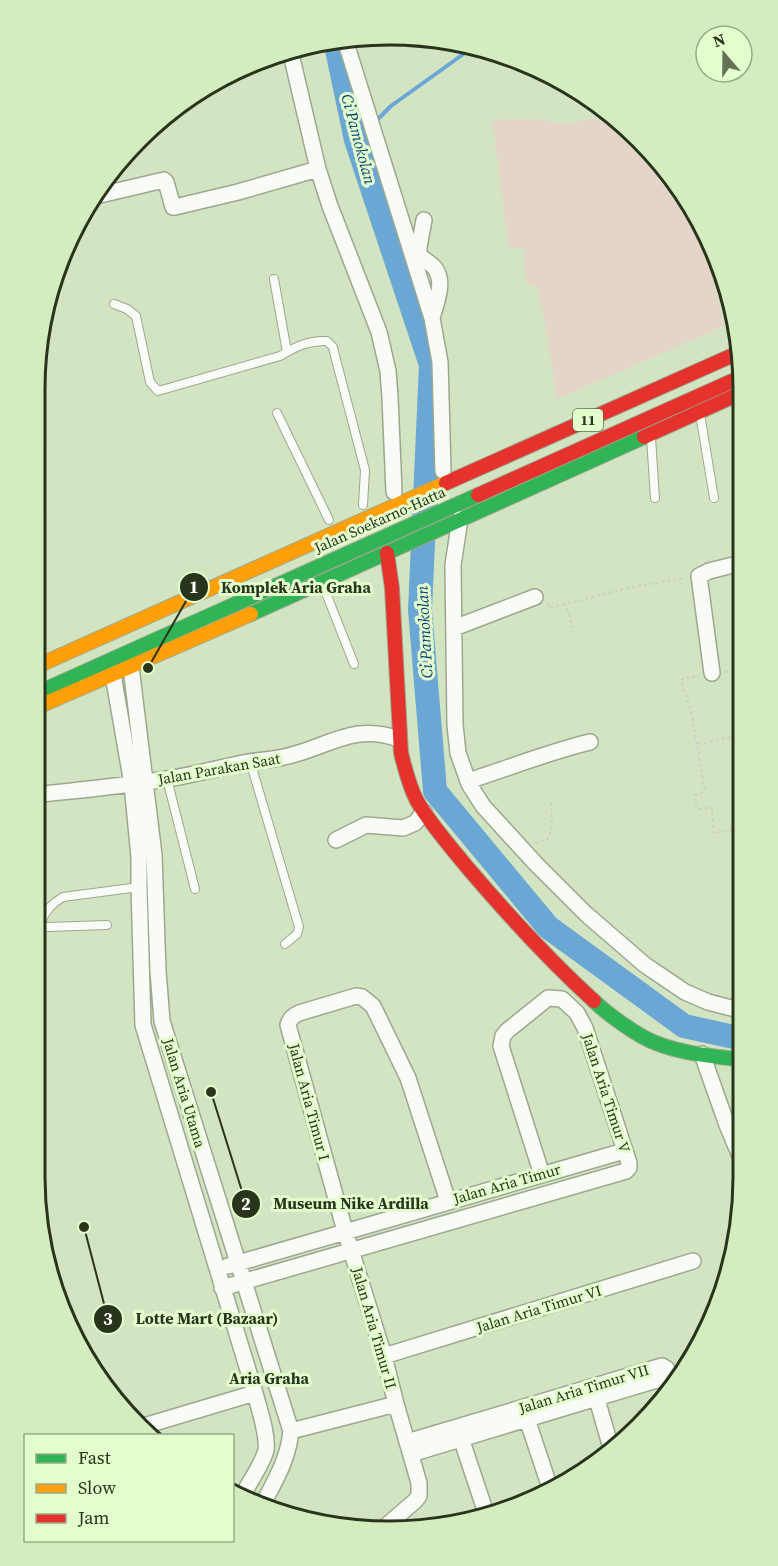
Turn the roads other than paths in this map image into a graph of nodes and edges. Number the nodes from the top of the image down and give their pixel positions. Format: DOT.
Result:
graph roads {
  1 [pos="347,48"];
  2 [pos="292,59"];
  3 [pos="318,169"];
  4 [pos="106,194"];
  5 [pos="424,219"];
  6 [pos="274,279"];
  7 [pos="114,304"];
  8 [pos="432,318"];
  9 [pos="730,342"];
  10 [pos="287,352"];
  11 [pos="731,356"];
  12 [pos="733,381"];
  13 [pos="733,395"];
  14 [pos="733,396"];
  15 [pos="676,405"];
  16 [pos="699,412"];
  17 [pos="277,413"];
  18 [pos="651,434"];
  19 [pos="491,449"];
  20 [pos="462,476"];
  21 [pos="436,478"];
  22 [pos="655,498"];
  23 [pos="714,498"];
  24 [pos="382,499"];
  25 [pos="460,519"];
  26 [pos="329,520"];
  27 [pos="392,550"];
  28 [pos="733,565"];
  29 [pos="322,582"];
  30 [pos="536,597"];
  31 [pos="121,613"];
  32 [pos="454,628"];
  33 [pos="106,634"];
  34 [pos="67,652"];
  35 [pos="119,656"];
  36 [pos="45,662"];
  37 [pos="354,664"];
  38 [pos="131,667"];
  39 [pos="712,673"];
  40 [pos="78,675"];
  41 [pos="113,675"];
  42 [pos="45,689"];
  43 [pos="66,694"];
  44 [pos="45,703"];
  45 [pos="399,739"];
  46 [pos="590,742"];
  47 [pos="250,761"];
  48 [pos="167,779"];
  49 [pos="468,782"];
  50 [pos="139,783"];
  51 [pos="45,794"];
  52 [pos="424,812"];
  53 [pos="336,840"];
  54 [pos="147,856"];
  55 [pos="139,887"];
  56 [pos="195,889"];
  57 [pos="45,913"];
  58 [pos="106,924"];
  59 [pos="45,927"];
  60 [pos="285,944"];
  61 [pos="733,1008"];
  62 [pos="162,1021"];
  63 [pos="143,1025"];
  64 [pos="702,1054"];
  65 [pos="733,1059"];
  66 [pos="733,1140"];
  67 [pos="624,1150"];
  68 [pos="626,1171"];
  69 [pos="542,1175"];
  70 [pos="491,1189"];
  71 [pos="448,1201"];
  72 [pos="496,1209"];
  73 [pos="345,1231"];
  74 [pos="351,1251"];
  75 [pos="693,1262"];
  76 [pos="237,1263"];
  77 [pos="216,1269"];
  78 [pos="243,1282"];
  79 [pos="222,1288"];
  80 [pos="384,1356"];
  81 [pos="667,1379"];
  82 [pos="255,1393"];
  83 [pos="595,1393"];
  84 [pos="396,1404"];
  85 [pos="525,1413"];
  86 [pos="150,1424"];
  87 [pos="291,1431"];
  88 [pos="459,1433"];
  89 [pos="609,1441"];
  90 [pos="409,1448"];
  91 [pos="548,1482"];
  92 [pos="246,1490"];
  93 [pos="266,1498"];
  94 [pos="484,1507"];
  95 [pos="392,1521"];
  1 -- 8 [label="street"];
  2 -- 3 [label="street"];
  3 -- 4 [label="street"];
  3 -- 24 [label="street"];
  5 -- 8 [label="street"];
  6 -- 10 [label="lane"];
  7 -- 10 [label="lane"];
  8 -- 21 [label="street"];
  9 -- 19 [label="main road, Jalan Soekarno-Hatta"];
  10 -- 24 [label="lane"];
  11 -- 20 [label="main road, Jalan Soekarno-Hatta / 11"];
  12 -- 15 [label="main road, Jalan Soekarno-Hatta / 11"];
  13 -- 15 [label="main road"];
  14 -- 16 [label="main road"];
  15 -- 35 [label="main road, Jalan Soekarno-Hatta / 11"];
  16 -- 18 [label="main road"];
  16 -- 23 [label="lane"];
  17 -- 26 [label="lane"];
  18 -- 22 [label="lane"];
  18 -- 25 [label="main road"];
  19 -- 20 [label="main road"];
  19 -- 21 [label="main road, Jalan Soekarno-Hatta"];
  20 -- 21 [label="main road, Jalan Soekarno-Hatta / 11"];
  21 -- 24 [label="main road, Jalan Soekarno-Hatta / 11"];
  24 -- 33 [label="main road, Jalan Soekarno-Hatta / 11"];
  25 -- 27 [label="main road"];
  25 -- 32 [label="street"];
  27 -- 29 [label="main road"];
  27 -- 45 [label="main road"];
  28 -- 39 [label="street"];
  29 -- 37 [label="lane"];
  29 -- 38 [label="main road"];
  30 -- 32 [label="street"];
  31 -- 33 [label="main road"];
  32 -- 49 [label="street"];
  33 -- 34 [label="main road, Jalan Soekarno-Hatta / 11"];
  33 -- 35 [label="main road"];
  34 -- 36 [label="main road, Jalan Soekarno-Hatta / 11"];
  34 -- 40 [label="main road"];
  35 -- 40 [label="main road, Jalan Soekarno-Hatta / 11"];
  38 -- 41 [label="main road"];
  38 -- 50 [label="street, Jalan Aria Utama"];
  40 -- 42 [label="main road, Jalan Soekarno-Hatta / 11"];
  40 -- 43 [label="main road"];
  41 -- 43 [label="main road"];
  41 -- 50 [label="street, Jalan Aria Utama"];
  43 -- 44 [label="main road"];
  45 -- 47 [label="street, Jalan Parakan Saat"];
  45 -- 52 [label="main road"];
  46 -- 49 [label="street"];
  47 -- 48 [label="street, Jalan Parakan Saat"];
  47 -- 60 [label="lane"];
  48 -- 50 [label="street, Jalan Parakan Saat"];
  48 -- 56 [label="lane"];
  49 -- 61 [label="street"];
  50 -- 51 [label="street, Jalan Parakan Saat"];
  50 -- 54 [label="street, Jalan Aria Utama"];
  52 -- 53 [label="street"];
  52 -- 64 [label="main road"];
  54 -- 55 [label="street, Jalan Aria Utama"];
  54 -- 62 [label="street, Jalan Aria Utama"];
  55 -- 57 [label="lane"];
  55 -- 63 [label="street, Jalan Aria Utama"];
  58 -- 59 [label="lane"];
  62 -- 63 [label="street"];
  62 -- 76 [label="street, Jalan Aria Utama"];
  63 -- 77 [label="street, Jalan Aria Utama"];
  64 -- 65 [label="main road"];
  64 -- 66 [label="street"];
  67 -- 68 [label="street, Jalan Aria Timur V"];
  67 -- 69 [label="street, Jalan Aria Timur"];
  67 -- 69 [label="street, Jalan Aria Timur V"];
  68 -- 72 [label="street, Jalan Aria Timur"];
  69 -- 70 [label="street, Jalan Aria Timur"];
  70 -- 71 [label="street, Jalan Aria Timur"];
  70 -- 72 [label="street"];
  71 -- 73 [label="street, Jalan Aria Timur"];
  71 -- 73 [label="street, Jalan Aria Timur I"];
  72 -- 74 [label="street, Jalan Aria Timur"];
  73 -- 74 [label="street, Jalan Aria Timur II"];
  73 -- 76 [label="street, Jalan Aria Timur"];
  74 -- 78 [label="street, Jalan Aria Timur"];
  74 -- 80 [label="street, Jalan Aria Timur II"];
  75 -- 80 [label="street, Jalan Aria Timur VI"];
  76 -- 77 [label="street, Jalan Aria Timur"];
  76 -- 78 [label="street, Jalan Aria Utama"];
  77 -- 79 [label="street, Jalan Aria Utama"];
  78 -- 79 [label="street, Jalan Aria Timur"];
  78 -- 87 [label="street, Jalan Aria Utama"];
  79 -- 82 [label="street, Jalan Aria Utama"];
  80 -- 84 [label="street, Jalan Aria Timur II"];
  81 -- 83 [label="street, Jalan Aria Timur VII"];
  82 -- 86 [label="street"];
  82 -- 92 [label="street, Jalan Aria Utama"];
  83 -- 85 [label="street, Jalan Aria Timur VII"];
  83 -- 89 [label="street"];
  84 -- 87 [label="street"];
  84 -- 90 [label="street, Jalan Aria Timur II"];
  85 -- 88 [label="street, Jalan Aria Timur VII"];
  85 -- 91 [label="street"];
  87 -- 93 [label="street, Jalan Aria Utama"];
  88 -- 90 [label="street, Jalan Aria Timur VII"];
  88 -- 94 [label="street"];
  90 -- 95 [label="street, Jalan Aria Timur II"];
}
